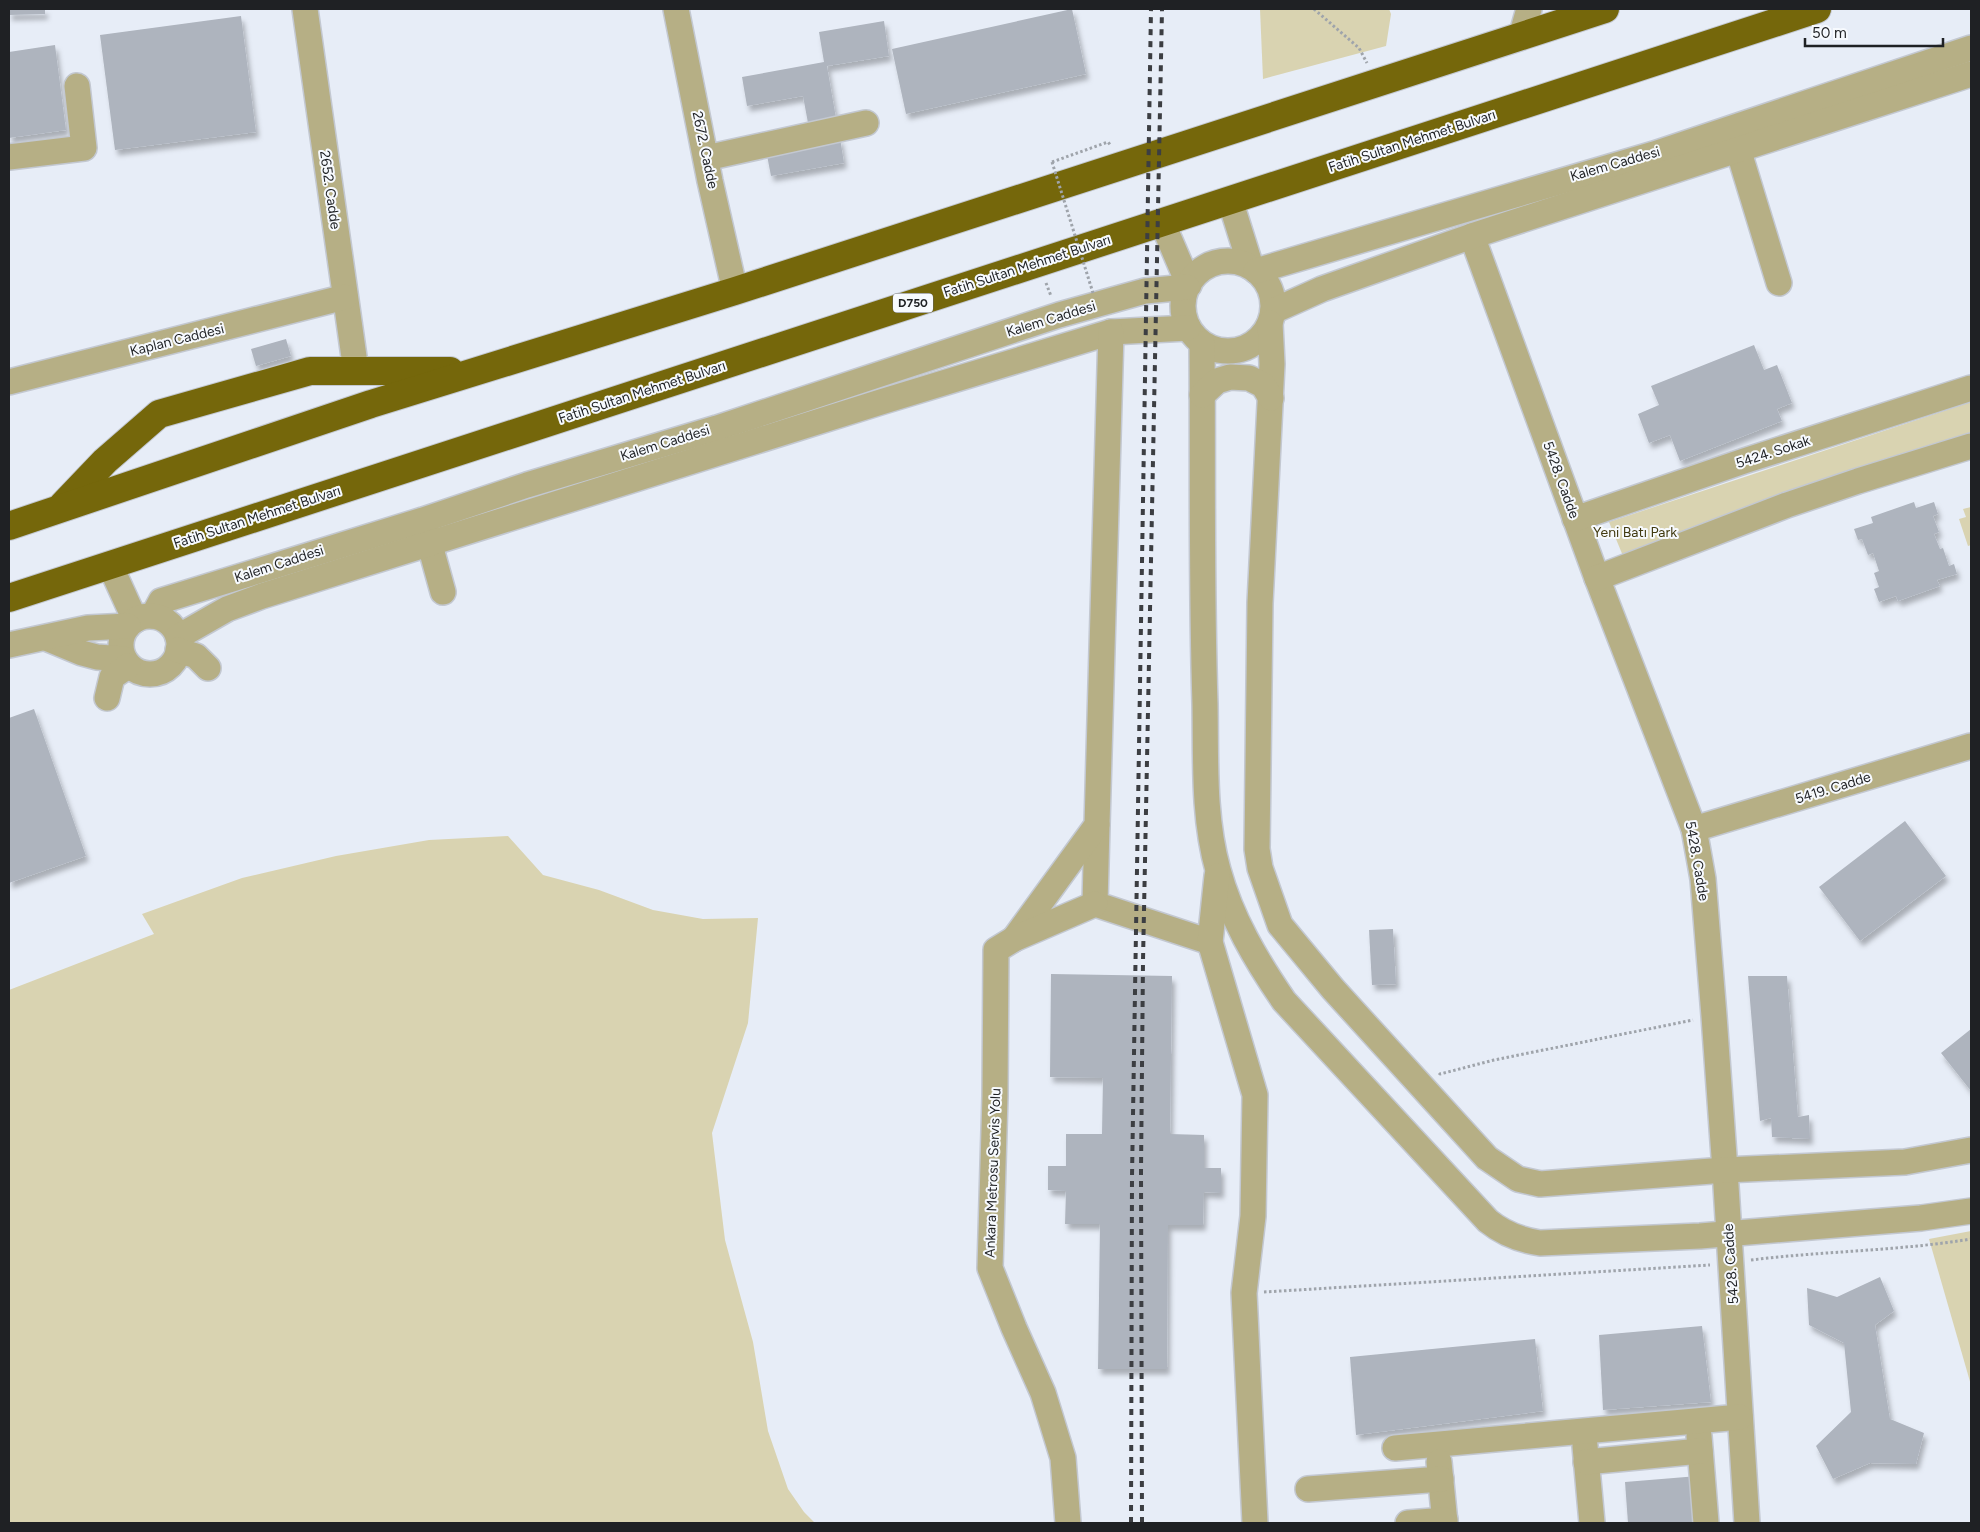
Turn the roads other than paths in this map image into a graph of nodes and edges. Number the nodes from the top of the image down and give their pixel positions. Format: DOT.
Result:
graph roads {
  1 [pos="305,9"];
  2 [pos="676,9"];
  3 [pos="1529,9"];
  4 [pos="1605,9"];
  5 [pos="1817,9"];
  6 [pos="1521,37"];
  7 [pos="1971,48"];
  8 [pos="1971,74"];
  9 [pos="77,86"];
  10 [pos="866,123"];
  11 [pos="1738,149"];
  12 [pos="9,157"];
  13 [pos="706,158"];
  14 [pos="1230,200"];
  15 [pos="1162,222"];
  16 [pos="1472,236"];
  17 [pos="1253,269"];
  18 [pos="1779,282"];
  19 [pos="1188,286"];
  20 [pos="735,291"];
  21 [pos="345,297"];
  22 [pos="1272,317"];
  23 [pos="1112,332"];
  24 [pos="1195,336"];
  25 [pos="356,371"];
  26 [pos="477,371"];
  27 [pos="9,382"];
  28 [pos="1971,388"];
  29 [pos="1202,395"];
  30 [pos="1271,398"];
  31 [pos="1971,446"];
  32 [pos="60,508"];
  33 [pos="1576,519"];
  34 [pos="9,526"];
  35 [pos="426,531"];
  36 [pos="110,565"];
  37 [pos="1597,578"];
  38 [pos="443,592"];
  39 [pos="9,598"];
  40 [pos="138,621"];
  41 [pos="46,638"];
  42 [pos="178,643"];
  43 [pos="9,645"];
  44 [pos="126,663"];
  45 [pos="208,668"];
  46 [pos="107,698"];
  47 [pos="1971,746"];
  48 [pos="1097,825"];
  49 [pos="1694,829"];
  50 [pos="1218,869"];
  51 [pos="1095,904"];
  52 [pos="1014,938"];
  53 [pos="1210,942"];
  54 [pos="1971,1150"];
  55 [pos="1725,1170"];
  56 [pos="1971,1211"];
  57 [pos="1729,1233"];
  58 [pos="1740,1417"];
  59 [pos="1698,1421"];
  60 [pos="1583,1431"];
  61 [pos="1438,1444"];
  62 [pos="1395,1448"];
  63 [pos="1700,1451"];
  64 [pos="1586,1462"];
  65 [pos="1441,1479"];
  66 [pos="1308,1489"];
  67 [pos="1445,1522"];
  68 [pos="1068,1523"];
  69 [pos="1255,1523"];
  70 [pos="1408,1523"];
  71 [pos="1592,1523"];
  72 [pos="1706,1523"];
  73 [pos="1747,1523"];
  1 -- 21 [label="street, 2652. Cadde"];
  2 -- 13 [label="street, 2672. Cadde"];
  3 -- 6 [label="street"];
  4 -- 6 [label="highway"];
  5 -- 14 [label="highway, Fatih Sultan Mehmet Bulvarı / D750"];
  6 -- 20 [label="highway"];
  7 -- 17 [label="street, Kalem Caddesi"];
  8 -- 11 [label="street, Kalem Caddesi"];
  9 -- 12 [label="street"];
  10 -- 13 [label="street"];
  11 -- 16 [label="street, Kalem Caddesi"];
  11 -- 18 [label="street"];
  13 -- 20 [label="street, 2672. Cadde"];
  14 -- 15 [label="highway, Fatih Sultan Mehmet Bulvarı / D750"];
  14 -- 17 [label="street"];
  15 -- 19 [label="street"];
  15 -- 36 [label="highway, Fatih Sultan Mehmet Bulvarı / D750"];
  16 -- 22 [label="street, Kalem Caddesi"];
  16 -- 33 [label="street, 5428. Cadde"];
  17 -- 19 [label="street"];
  17 -- 22 [label="street"];
  19 -- 24 [label="street"];
  19 -- 35 [label="street, Kalem Caddesi"];
  20 -- 26 [label="highway"];
  21 -- 25 [label="street, 2652. Cadde"];
  21 -- 27 [label="street, Kaplan Caddesi"];
  22 -- 24 [label="street"];
  22 -- 30 [label="street"];
  23 -- 24 [label="street, Kalem Caddesi"];
  23 -- 35 [label="street, Kalem Caddesi"];
  23 -- 48 [label="street"];
  24 -- 29 [label="street"];
  25 -- 26 [label="highway"];
  25 -- 32 [label="highway"];
  26 -- 32 [label="highway"];
  28 -- 33 [label="street, 5424. Sokak"];
  29 -- 30 [label="street"];
  29 -- 50 [label="street"];
  30 -- 55 [label="street"];
  31 -- 37 [label="street"];
  32 -- 34 [label="highway"];
  33 -- 37 [label="street, 5428. Cadde"];
  35 -- 38 [label="street"];
  35 -- 40 [label="street, Kalem Caddesi"];
  35 -- 42 [label="street, Kalem Caddesi"];
  36 -- 39 [label="highway, Fatih Sultan Mehmet Bulvarı / D750"];
  36 -- 40 [label="street"];
  37 -- 49 [label="street, 5428. Cadde"];
  40 -- 41 [label="street"];
  40 -- 42 [label="street"];
  40 -- 44 [label="street"];
  41 -- 43 [label="street"];
  41 -- 44 [label="street"];
  42 -- 44 [label="street"];
  42 -- 45 [label="street"];
  44 -- 46 [label="street"];
  47 -- 49 [label="street, 5419. Cadde"];
  48 -- 51 [label="street"];
  48 -- 52 [label="street"];
  49 -- 55 [label="street, 5428. Cadde"];
  50 -- 53 [label="street"];
  50 -- 57 [label="street"];
  51 -- 52 [label="street"];
  51 -- 53 [label="street"];
  52 -- 68 [label="street, Ankara Metrosu Servis Yolu"];
  53 -- 69 [label="street"];
  54 -- 55 [label="street"];
  55 -- 57 [label="street, 5428. Cadde"];
  56 -- 57 [label="street"];
  57 -- 58 [label="street, 5428. Cadde"];
  58 -- 59 [label="street"];
  58 -- 73 [label="street, 5428. Cadde"];
  59 -- 60 [label="street"];
  59 -- 63 [label="street"];
  60 -- 61 [label="street"];
  60 -- 64 [label="street"];
  61 -- 62 [label="street"];
  61 -- 65 [label="street"];
  63 -- 64 [label="street"];
  63 -- 72 [label="street"];
  64 -- 71 [label="street"];
  65 -- 66 [label="street"];
  65 -- 67 [label="street"];
  67 -- 70 [label="street"];
}
